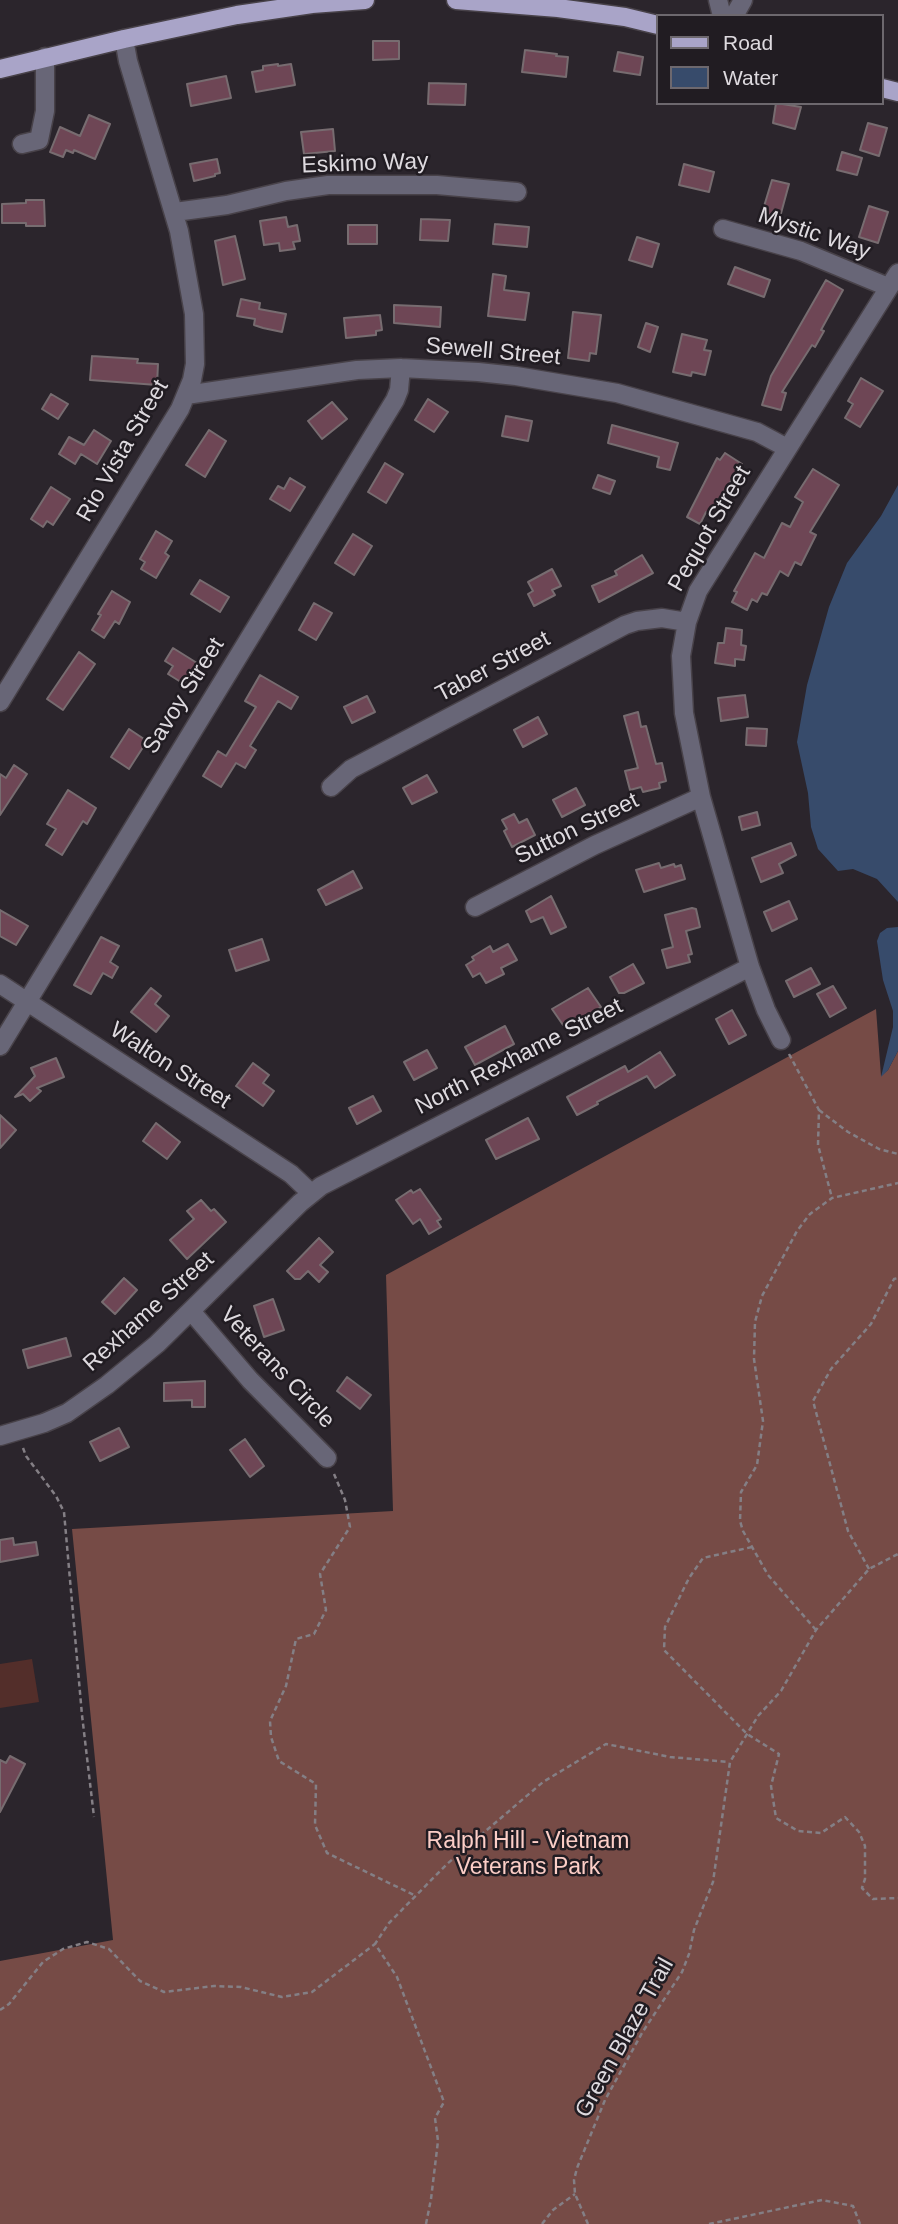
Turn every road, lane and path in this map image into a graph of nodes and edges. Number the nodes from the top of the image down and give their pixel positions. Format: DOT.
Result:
graph roads {
  1 [pos="365,0"];
  2 [pos="456,0"];
  3 [pos="656,25"];
  4 [pos="124,39"];
  5 [pos="46,57"];
  6 [pos="0,69"];
  7 [pos="22,145"];
  8 [pos="517,192"];
  9 [pos="175,212"];
  10 [pos="723,229"];
  11 [pos="893,280"];
  12 [pos="401,368"];
  13 [pos="186,395"];
  14 [pos="787,448"];
  15 [pos="687,622"];
  16 [pos="0,702"];
  17 [pos="331,787"];
  18 [pos="701,797"];
  19 [pos="475,908"];
  20 [pos="750,967"];
  21 [pos="0,984"];
  22 [pos="27,1002"];
  23 [pos="781,1040"];
  24 [pos="0,1046"];
  25 [pos="819,1110"];
  26 [pos="898,1154"];
  27 [pos="898,1183"];
  28 [pos="311,1193"];
  29 [pos="832,1198"];
  30 [pos="898,1278"];
  31 [pos="191,1311"];
  32 [pos="8,1434"];
  33 [pos="327,1458"];
  34 [pos="752,1547"];
  35 [pos="898,1553"];
  36 [pos="869,1569"];
  37 [pos="816,1630"];
  38 [pos="747,1734"];
  39 [pos="730,1762"];
  40 [pos="94,1817"];
  41 [pos="416,1896"];
  42 [pos="898,1898"];
  43 [pos="375,1944"];
  44 [pos="0,2010"];
  45 [pos="575,2194"];
  46 [pos="426,2224"];
  47 [pos="542,2224"];
  48 [pos="589,2224"];
  49 [pos="709,2224"];
  50 [pos="860,2224"];
  1 -- 4 [label="main road"];
  2 -- 3 [label="main road"];
  4 -- 5 [label="main road"];
  4 -- 9 [label="street, Rio Vista Street"];
  5 -- 6 [label="main road"];
  5 -- 7 [label="street"];
  8 -- 9 [label="street, Eskimo Way"];
  9 -- 13 [label="street, Rio Vista Street"];
  10 -- 11 [label="street, Mystic Way"];
  11 -- 14 [label="street, Pequot Street"];
  12 -- 13 [label="street, Sewell Street"];
  12 -- 14 [label="street, Sewell Street"];
  12 -- 22 [label="street, Savoy Street"];
  13 -- 16 [label="street, Rio Vista Street"];
  14 -- 15 [label="street, Pequot Street"];
  15 -- 17 [label="street, Taber Street"];
  15 -- 18 [label="street, Pequot Street"];
  18 -- 19 [label="street, Sutton Street"];
  18 -- 20 [label="street, Pequot Street"];
  20 -- 23 [label="street, Pequot Street"];
  20 -- 28 [label="street, North Rexhame Street"];
  21 -- 22 [label="street, Walton Street"];
  22 -- 24 [label="street, Savoy Street"];
  22 -- 28 [label="street, Walton Street"];
  23 -- 25 [label="path"];
  25 -- 26 [label="path"];
  25 -- 29 [label="path"];
  27 -- 29 [label="path"];
  28 -- 31 [label="street, Rexhame Street"];
  29 -- 34 [label="path"];
  30 -- 36 [label="path"];
  31 -- 32 [label="street, Rexhame Street"];
  31 -- 33 [label="street, Veterans Circle"];
  32 -- 40 [label="path"];
  33 -- 41 [label="path"];
  34 -- 37 [label="path"];
  34 -- 38 [label="path"];
  35 -- 36 [label="path, Green Blaze Trail"];
  36 -- 37 [label="path, Green Blaze Trail"];
  37 -- 38 [label="path, Green Blaze Trail"];
  38 -- 39 [label="path, Green Blaze Trail"];
  38 -- 42 [label="path"];
  39 -- 41 [label="path"];
  39 -- 45 [label="path, Green Blaze Trail"];
  41 -- 43 [label="path"];
  43 -- 44 [label="path"];
  43 -- 46 [label="path"];
  45 -- 47 [label="path"];
  45 -- 48 [label="path"];
  49 -- 50 [label="path"];
}
